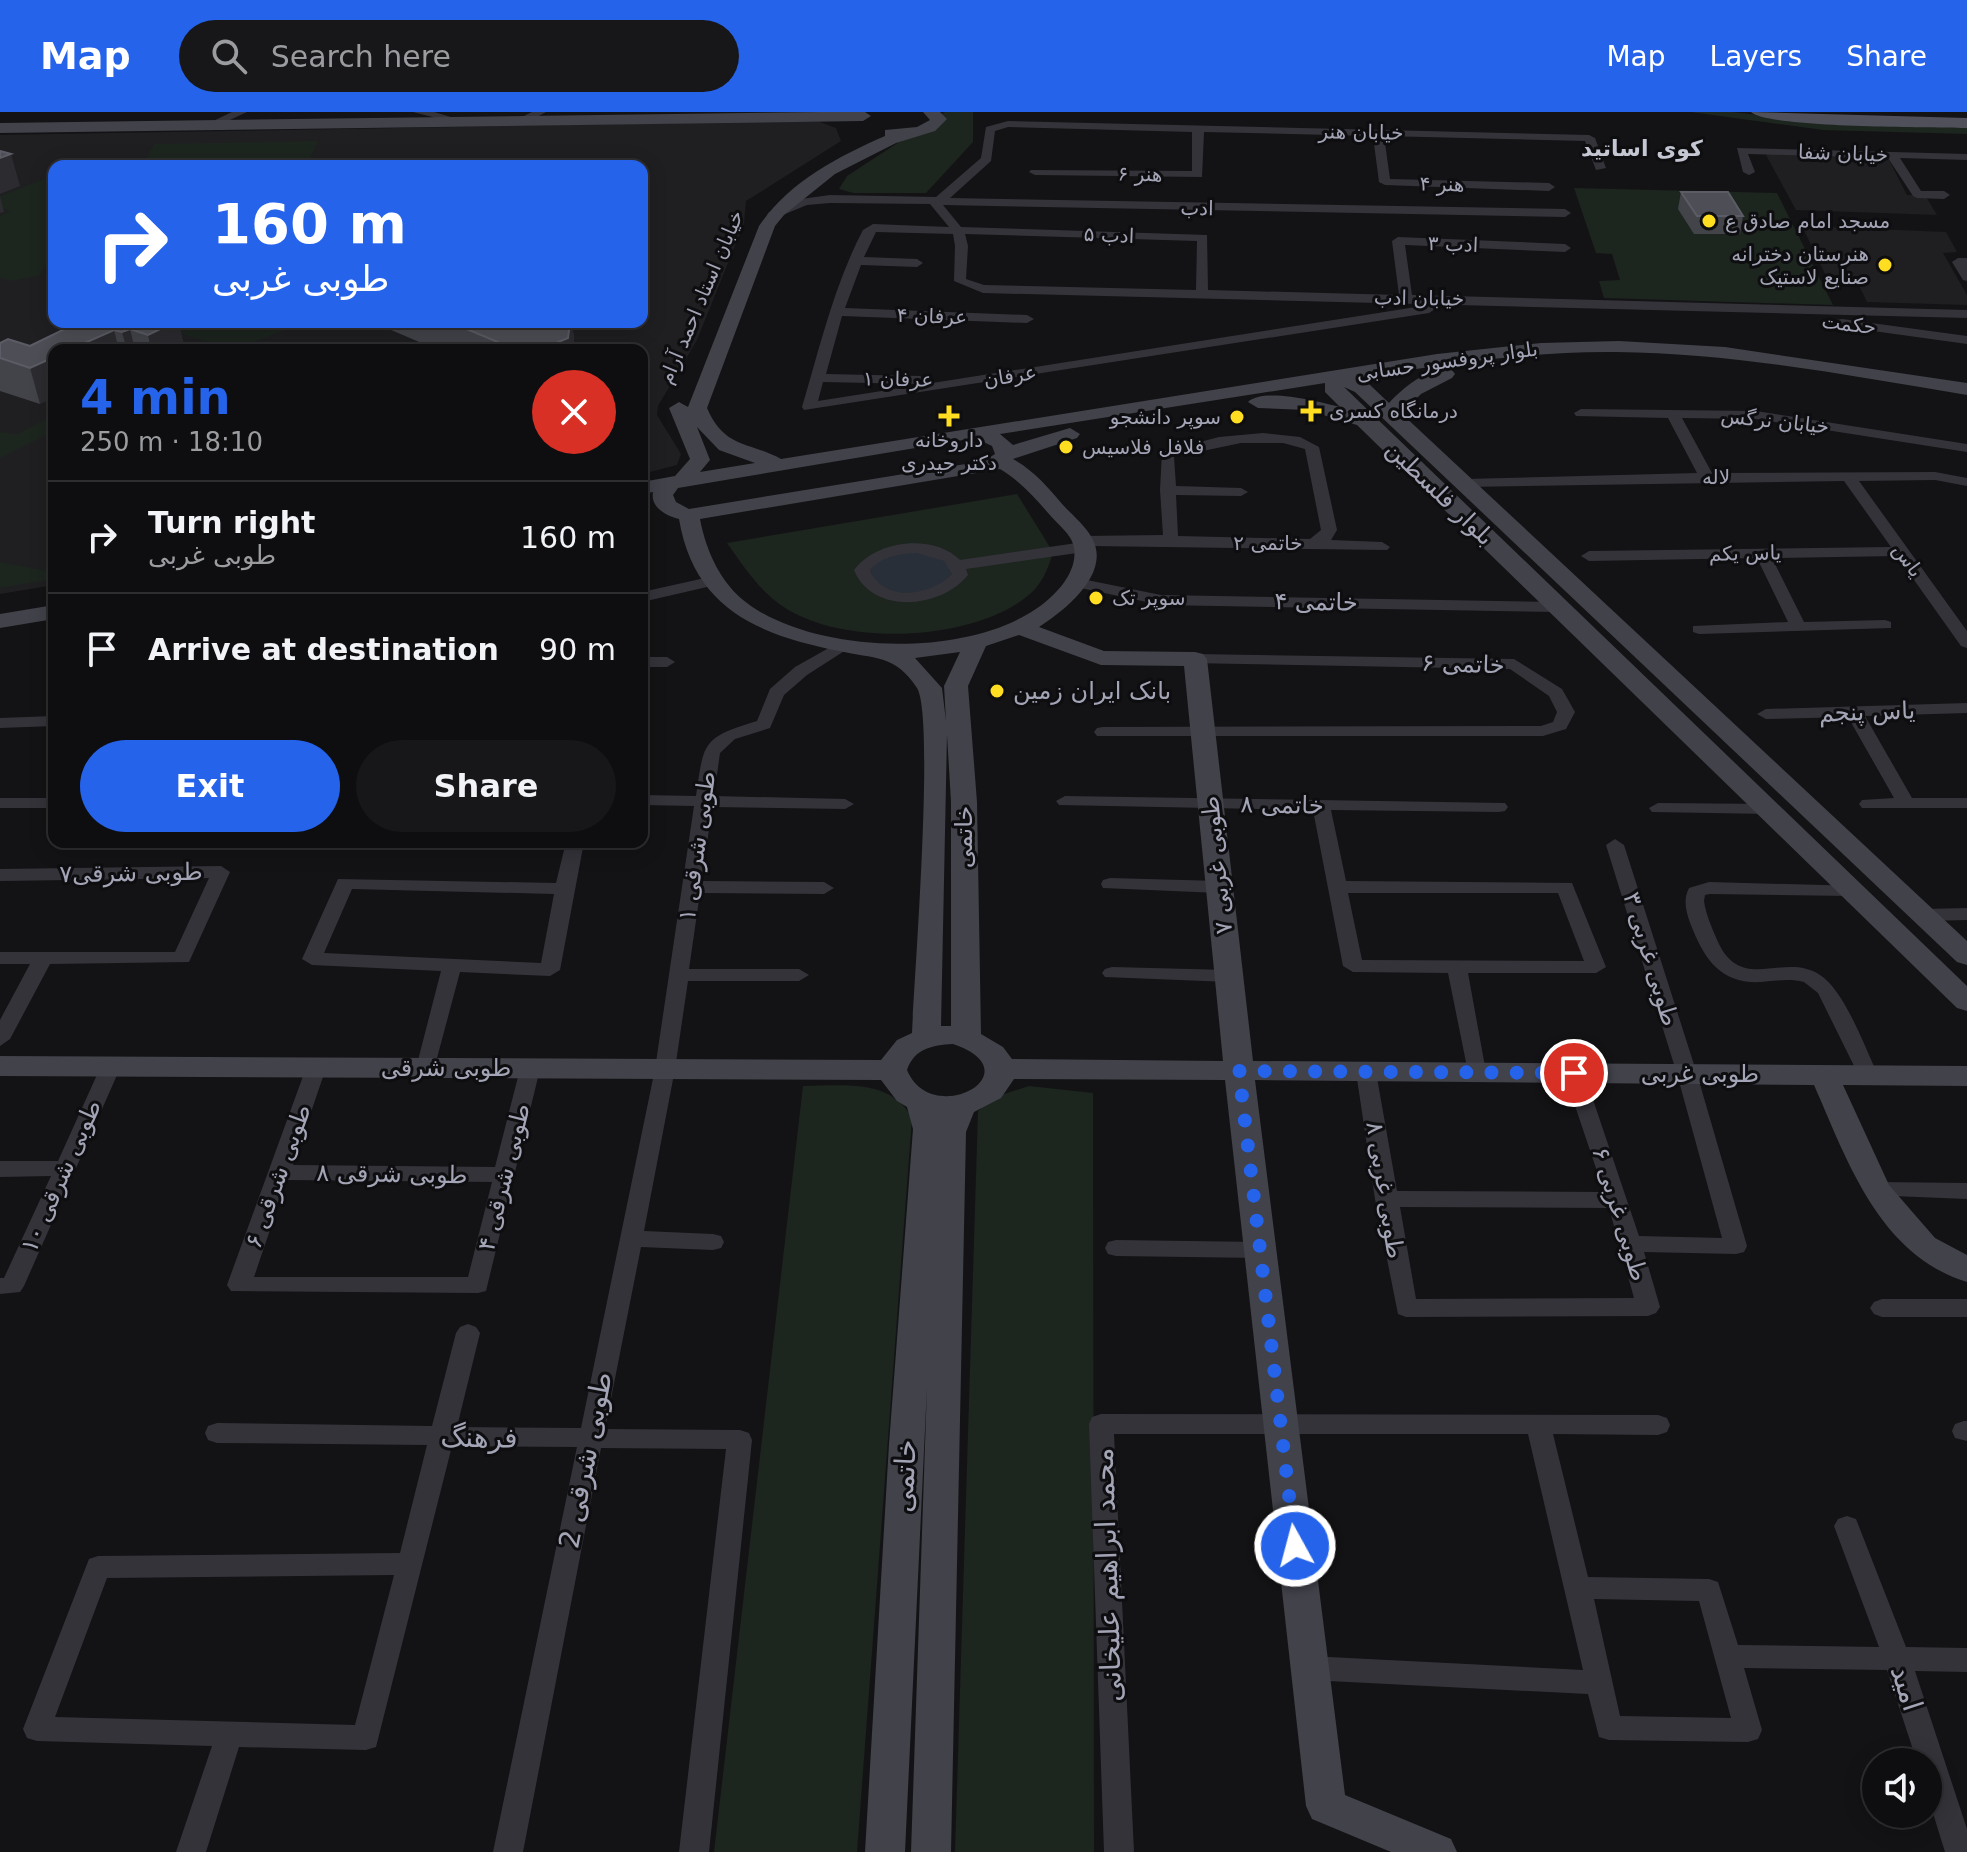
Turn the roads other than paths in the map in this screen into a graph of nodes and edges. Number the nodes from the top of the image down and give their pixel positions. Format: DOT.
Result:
graph roads {
  1 [pos="242,112"];
  2 [pos="418,112"];
  3 [pos="933,112"];
  4 [pos="1760,112"];
  5 [pos="1915,112"];
  6 [pos="1967,113"];
  7 [pos="533,116"];
  8 [pos="866,118"];
  9 [pos="456,120"];
  10 [pos="215,123"];
  11 [pos="1967,123"];
  12 [pos="0,128"];
  13 [pos="1198,128"];
  14 [pos="908,133"];
  15 [pos="1378,133"];
  16 [pos="1892,155"];
  17 [pos="1967,157"];
  18 [pos="1600,168"];
  19 [pos="1035,172"];
  20 [pos="1749,172"];
  21 [pos="822,177"];
  22 [pos="1549,187"];
  23 [pos="1944,195"];
  24 [pos="830,199"];
  25 [pos="936,204"];
  26 [pos="1565,213"];
  27 [pos="773,215"];
  28 [pos="960,231"];
  29 [pos="1565,248"];
  30 [pos="858,261"];
  31 [pos="1967,262"];
  32 [pos="917,263"];
  33 [pos="1967,277"];
  34 [pos="1202,292"];
  35 [pos="1313,296"];
  36 [pos="1406,298"];
  37 [pos="1485,300"];
  38 [pos="1731,310"];
  39 [pos="837,312"];
  40 [pos="1967,314"];
  41 [pos="1027,319"];
  42 [pos="1317,326"];
  43 [pos="1967,340"];
  44 [pos="1445,374"];
  45 [pos="816,378"];
  46 [pos="979,381"];
  47 [pos="1335,384"];
  48 [pos="1362,388"];
  49 [pos="1967,389"];
  50 [pos="1258,402"];
  51 [pos="1967,402"];
  52 [pos="1581,413"];
  53 [pos="1672,413"];
  54 [pos="1379,418"];
  55 [pos="976,432"];
  56 [pos="1967,448"];
  57 [pos="735,450"];
  58 [pos="1004,457"];
  59 [pos="700,460"];
  60 [pos="780,464"];
  61 [pos="1707,477"];
  62 [pos="1849,477"];
  63 [pos="677,481"];
  64 [pos="1967,482"];
  65 [pos="1464,483"];
  66 [pos="648,487"];
  67 [pos="1167,490"];
  68 [pos="1241,492"];
  69 [pos="648,513"];
  70 [pos="683,514"];
  71 [pos="1171,540"];
  72 [pos="1084,544"];
  73 [pos="1312,544"];
  74 [pos="1382,547"];
  75 [pos="1902,551"];
  76 [pos="1762,553"];
  77 [pos="1589,556"];
  78 [pos="959,565"];
  79 [pos="714,581"];
  80 [pos="1077,583"];
  81 [pos="648,596"];
  82 [pos="48,597"];
  83 [pos="0,606"];
  84 [pos="1556,607"];
  85 [pos="48,613"];
  86 [pos="0,621"];
  87 [pos="1885,625"];
  88 [pos="1798,627"];
  89 [pos="1020,628"];
  90 [pos="1699,629"];
  91 [pos="1965,636"];
  92 [pos="977,641"];
  93 [pos="843,645"];
  94 [pos="896,652"];
  95 [pos="1195,659"];
  96 [pos="648,662"];
  97 [pos="667,662"];
  98 [pos="1967,708"];
  99 [pos="1855,713"];
  100 [pos="1766,714"];
  101 [pos="48,721"];
  102 [pos="0,723"];
  103 [pos="1103,732"];
  104 [pos="1203,732"];
  105 [pos="648,800"];
  106 [pos="705,801"];
  107 [pos="1065,801"];
  108 [pos="0,803"];
  109 [pos="48,803"];
  110 [pos="1906,803"];
  111 [pos="1967,803"];
  112 [pos="845,804"];
  113 [pos="1211,804"];
  114 [pos="1868,804"];
  115 [pos="1321,805"];
  116 [pos="1499,807"];
  117 [pos="1658,808"];
  118 [pos="1770,809"];
  119 [pos="1615,845"];
  120 [pos="573,848"];
  121 [pos="0,875"];
  122 [pos="1110,884"];
  123 [pos="690,887"];
  124 [pos="1219,887"];
  125 [pos="1337,887"];
  126 [pos="824,888"];
  127 [pos="562,889"];
  128 [pos="1851,890"];
  129 [pos="1967,914"];
  130 [pos="1924,915"];
  131 [pos="1967,956"];
  132 [pos="0,958"];
  133 [pos="43,958"];
  134 [pos="452,966"];
  135 [pos="1457,967"];
  136 [pos="1112,973"];
  137 [pos="679,975"];
  138 [pos="799,975"];
  139 [pos="1229,976"];
  140 [pos="1967,1002"];
  141 [pos="926,1037"];
  142 [pos="967,1037"];
  143 [pos="0,1039"];
  144 [pos="0,1066"];
  145 [pos="111,1066"];
  146 [pos="316,1068"];
  147 [pos="426,1068"];
  148 [pos="530,1069"];
  149 [pos="665,1069"];
  150 [pos="1001,1069"];
  151 [pos="892,1070"];
  152 [pos="1239,1071"];
  153 [pos="1366,1072"];
  154 [pos="1476,1072"];
  155 [pos="1574,1073"];
  156 [pos="1687,1074"];
  157 [pos="1824,1075"];
  158 [pos="1868,1075"];
  159 [pos="1967,1076"];
  160 [pos="921,1102"];
  161 [pos="962,1105"];
  162 [pos="65,1168"];
  163 [pos="0,1169"];
  164 [pos="279,1172"];
  165 [pos="505,1175"];
  166 [pos="1876,1190"];
  167 [pos="1967,1191"];
  168 [pos="1386,1199"];
  169 [pos="1618,1200"];
  170 [pos="630,1238"];
  171 [pos="713,1242"];
  172 [pos="1630,1244"];
  173 [pos="1116,1248"];
  174 [pos="1260,1250"];
  175 [pos="1967,1270"];
  176 [pos="478,1285"];
  177 [pos="6,1286"];
  178 [pos="1406,1308"];
  179 [pos="1882,1308"];
  180 [pos="1967,1308"];
  181 [pos="468,1333"];
  182 [pos="1281,1423"];
  183 [pos="1538,1425"];
  184 [pos="1658,1425"];
  185 [pos="217,1433"];
  186 [pos="443,1437"];
  187 [pos="590,1439"];
  188 [pos="1847,1526"];
  189 [pos="410,1564"];
  190 [pos="1578,1588"];
  191 [pos="1727,1656"];
  192 [pos="1897,1658"];
  193 [pos="1967,1660"];
  194 [pos="1309,1668"];
  195 [pos="1599,1683"];
  196 [pos="230,1733"];
  197 [pos="191,1852"];
  198 [pos="508,1852"];
  199 [pos="694,1852"];
  200 [pos="885,1852"];
  201 [pos="931,1852"];
  202 [pos="1119,1852"];
  203 [pos="1437,1852"];
  204 [pos="1960,1852"];
  1 -- 10 [label="street"];
  2 -- 9 [label="street"];
  3 -- 14 [label="main road, خیابان استاد احمد آرام"];
  4 -- 11 [label="main road"];
  5 -- 6 [label="main road"];
  7 -- 8 [label="main road"];
  7 -- 9 [label="main road"];
  8 -- 14 [label="main road"];
  8 -- 59 [label="main road, خیابان استاد احمد آرام"];
  9 -- 10 [label="main road"];
  10 -- 12 [label="main road"];
  13 -- 15 [label="street, خیابان هنر"];
  13 -- 19 [label="street, هنر ۶"];
  13 -- 25 [label="street, خیابان هنر"];
  14 -- 21 [label="main road, خیابان استاد احمد آرام"];
  15 -- 18 [label="street, خیابان هنر"];
  15 -- 22 [label="street, هنر ۴"];
  16 -- 17 [label="street, خیابان شفا"];
  16 -- 20 [label="street, خیابان شفا"];
  16 -- 23 [label="street"];
  21 -- 24 [label="street"];
  21 -- 27 [label="main road, خیابان استاد احمد آرام"];
  24 -- 25 [label="street, ادب"];
  24 -- 27 [label="street, ادب"];
  25 -- 26 [label="street, ادب"];
  25 -- 28 [label="street"];
  27 -- 57 [label="main road, خیابان استاد احمد آرام"];
  28 -- 30 [label="street, عرفان"];
  28 -- 34 [label="street, خیابان ادب"];
  28 -- 34 [label="street, ادب ۵"];
  29 -- 36 [label="street, ادب ۳"];
  30 -- 32 [label="street"];
  30 -- 39 [label="street, عرفان"];
  31 -- 33 [label="street"];
  34 -- 35 [label="street, خیابان ادب"];
  35 -- 36 [label="street, خیابان ادب"];
  35 -- 42 [label="street"];
  36 -- 37 [label="street, خیابان ادب"];
  37 -- 38 [label="street, خیابان ادب"];
  37 -- 42 [label="street, عرفان"];
  38 -- 40 [label="street, خیابان ادب"];
  38 -- 43 [label="street, حکمت"];
  39 -- 41 [label="street, عرفان ۴"];
  39 -- 45 [label="street, عرفان"];
  42 -- 46 [label="street, عرفان"];
  44 -- 48 [label="main road, بلوار پروفسور حسابی"];
  44 -- 51 [label="main road, بلوار پروفسور حسابی"];
  44 -- 54 [label="main road"];
  45 -- 46 [label="street, عرفان ۱"];
  45 -- 46 [label="street, عرفان"];
  47 -- 48 [label="main road, بلوار فلسطین"];
  47 -- 49 [label="main road, بلوار پروفسور حسابی"];
  47 -- 50 [label="main road, بلوار پروفسور حسابی"];
  47 -- 54 [label="main road, بلوار فلسطین"];
  47 -- 55 [label="main road, بلوار پروفسور حسابی"];
  48 -- 54 [label="main road, بلوار فلسطین"];
  50 -- 54 [label="main road"];
  50 -- 58 [label="main road, بلوار پروفسور حسابی"];
  52 -- 53 [label="street, خیابان نرگس"];
  53 -- 56 [label="street, خیابان نرگس"];
  53 -- 61 [label="street"];
  54 -- 65 [label="main road, بلوار فلسطین"];
  54 -- 84 [label="main road, بلوار فلسطین"];
  55 -- 58 [label="main road"];
  55 -- 60 [label="main road, بلوار پروفسور حسابی"];
  57 -- 59 [label="main road"];
  57 -- 60 [label="main road"];
  58 -- 70 [label="main road, بلوار پروفسور حسابی"];
  58 -- 72 [label="main road"];
  59 -- 63 [label="main road"];
  60 -- 63 [label="main road, بلوار پروفسور حسابی"];
  61 -- 62 [label="street, لاله"];
  61 -- 65 [label="street, لاله"];
  62 -- 64 [label="street, لاله"];
  62 -- 75 [label="street, یاس"];
  63 -- 66 [label="main road, بلوار پروفسور حسابی"];
  63 -- 70 [label="main road"];
  65 -- 130 [label="main road, بلوار فلسطین"];
  67 -- 68 [label="street"];
  67 -- 71 [label="street, خاتمی ۲"];
  67 -- 73 [label="street, خاتمی ۲"];
  69 -- 70 [label="main road, بلوار پروفسور حسابی"];
  70 -- 79 [label="main road"];
  71 -- 72 [label="street, خاتمی ۲"];
  71 -- 73 [label="street, خاتمی ۲"];
  72 -- 78 [label="street, خاتمی ۲"];
  72 -- 80 [label="main road"];
  73 -- 74 [label="street"];
  75 -- 76 [label="street, یاس یکم"];
  75 -- 91 [label="street, یاس"];
  76 -- 77 [label="street, یاس یکم"];
  76 -- 88 [label="street"];
  78 -- 78 [label="street"];
  79 -- 81 [label="street"];
  79 -- 93 [label="main road"];
  80 -- 84 [label="street, خاتمی ۴"];
  80 -- 89 [label="main road"];
  82 -- 83 [label="main road"];
  84 -- 118 [label="main road, بلوار فلسطین"];
  85 -- 86 [label="main road"];
  87 -- 88 [label="street"];
  88 -- 90 [label="street"];
  89 -- 92 [label="main road"];
  89 -- 95 [label="main road, خاتمی ۶"];
  92 -- 94 [label="main road"];
  92 -- 142 [label="main road, خاتمی"];
  93 -- 94 [label="main road"];
  93 -- 106 [label="street, طوبی شرقی ۱"];
  94 -- 141 [label="main road, خاتمی"];
  95 -- 104 [label="main road, طوبی غربی ۷"];
  95 -- 104 [label="street, خاتمی ۶"];
  96 -- 97 [label="street"];
  98 -- 99 [label="street, یاس پنجم"];
  99 -- 100 [label="street, یاس پنجم"];
  99 -- 110 [label="street"];
  101 -- 102 [label="street"];
  103 -- 104 [label="street"];
  104 -- 113 [label="main road, طوبی غربی ۷"];
  105 -- 106 [label="street"];
  106 -- 112 [label="street"];
  106 -- 123 [label="street, طوبی شرقی ۱"];
  107 -- 113 [label="street, خاتمی ۸"];
  108 -- 109 [label="street"];
  110 -- 111 [label="street"];
  110 -- 114 [label="street"];
  113 -- 115 [label="street, خاتمی ۸"];
  113 -- 124 [label="main road, طوبی غربی ۷"];
  115 -- 116 [label="street, خاتمی ۸"];
  115 -- 125 [label="street"];
  117 -- 118 [label="street"];
  118 -- 128 [label="main road, بلوار فلسطین"];
  119 -- 156 [label="street, طوبی غربی ۳"];
  120 -- 127 [label="street"];
  121 -- 133 [label="street, طوبی شرقی۷"];
  122 -- 124 [label="street"];
  123 -- 126 [label="street"];
  123 -- 137 [label="street, طوبی شرقی ۱"];
  124 -- 139 [label="main road, طوبی غربی ۷"];
  125 -- 135 [label="street"];
  125 -- 135 [label="street"];
  127 -- 134 [label="street"];
  127 -- 134 [label="street"];
  128 -- 140 [label="main road, بلوار فلسطین"];
  128 -- 158 [label="street"];
  129 -- 130 [label="street"];
  130 -- 131 [label="main road, بلوار فلسطین"];
  132 -- 133 [label="street, طوبی شرقی۷"];
  133 -- 143 [label="street"];
  134 -- 147 [label="street"];
  135 -- 154 [label="street"];
  136 -- 139 [label="street"];
  137 -- 138 [label="street"];
  137 -- 149 [label="street, طوبی شرقی ۱"];
  139 -- 152 [label="main road, طوبی غربی ۷"];
  141 -- 142 [label="main road"];
  141 -- 151 [label="main road"];
  142 -- 150 [label="main road"];
  144 -- 145 [label="main road, طوبی شرقی"];
  145 -- 146 [label="main road, طوبی شرقی"];
  145 -- 162 [label="street, طوبی شرقی ۱۰"];
  146 -- 147 [label="main road, طوبی شرقی"];
  146 -- 164 [label="street, طوبی شرقی ۶"];
  147 -- 148 [label="main road, طوبی شرقی"];
  148 -- 149 [label="main road, طوبی شرقی"];
  148 -- 165 [label="street, طوبی شرقی ۴"];
  149 -- 151 [label="main road, طوبی شرقی"];
  149 -- 170 [label="street, طوبی شرقی 2"];
  150 -- 152 [label="main road, طوبی غربی"];
  150 -- 161 [label="main road"];
  151 -- 160 [label="main road"];
  152 -- 153 [label="main road, طوبی غربی"];
  152 -- 174 [label="main road, طوبی غربی ۷"];
  153 -- 154 [label="main road, طوبی غربی"];
  153 -- 168 [label="street, طوبی غربی ۸"];
  154 -- 155 [label="main road, طوبی غربی"];
  155 -- 156 [label="main road, طوبی غربی"];
  155 -- 169 [label="street, طوبی غربی ۶"];
  156 -- 157 [label="main road, طوبی غربی"];
  156 -- 172 [label="street, طوبی غربی ۳"];
  157 -- 158 [label="main road, طوبی غربی"];
  157 -- 166 [label="main road"];
  158 -- 159 [label="main road, طوبی غربی"];
  160 -- 161 [label="main road"];
  160 -- 200 [label="main road, خاتمی"];
  161 -- 201 [label="main road, خاتمی"];
  162 -- 163 [label="street"];
  162 -- 177 [label="street, طوبی شرقی ۱۰"];
  164 -- 165 [label="street, طوبی شرقی ۸"];
  164 -- 176 [label="street, طوبی شرقی ۶"];
  165 -- 176 [label="street, طوبی شرقی ۴"];
  166 -- 167 [label="street"];
  166 -- 175 [label="main road"];
  168 -- 169 [label="street"];
  168 -- 178 [label="street, طوبی غربی ۸"];
  169 -- 172 [label="street, طوبی غربی ۶"];
  170 -- 171 [label="street"];
  170 -- 187 [label="street, طوبی شرقی 2"];
  172 -- 178 [label="street, طوبی غربی ۶"];
  173 -- 174 [label="street"];
  174 -- 182 [label="main road, طوبی غربی ۷"];
  179 -- 180 [label="street"];
  181 -- 186 [label="street"];
  182 -- 183 [label="street, محمد ابراهیم علیخانی"];
  182 -- 194 [label="main road, طوبی غربی ۷"];
  182 -- 202 [label="street, محمد ابراهیم علیخانی"];
  183 -- 184 [label="street, محمد ابراهیم علیخانی"];
  183 -- 190 [label="street"];
  185 -- 186 [label="street, فرهنگ"];
  186 -- 187 [label="street, فرهنگ"];
  186 -- 189 [label="street"];
  187 -- 198 [label="street, طوبی شرقی 2"];
  187 -- 199 [label="street, فرهنگ"];
  188 -- 192 [label="street, امید"];
  189 -- 196 [label="street"];
  189 -- 196 [label="street"];
  190 -- 191 [label="street"];
  190 -- 195 [label="street"];
  191 -- 192 [label="street"];
  191 -- 195 [label="street"];
  192 -- 193 [label="street"];
  192 -- 204 [label="street, امید"];
  194 -- 195 [label="street"];
  194 -- 203 [label="main road, طوبی غربی ۷"];
  196 -- 197 [label="street"];
}
